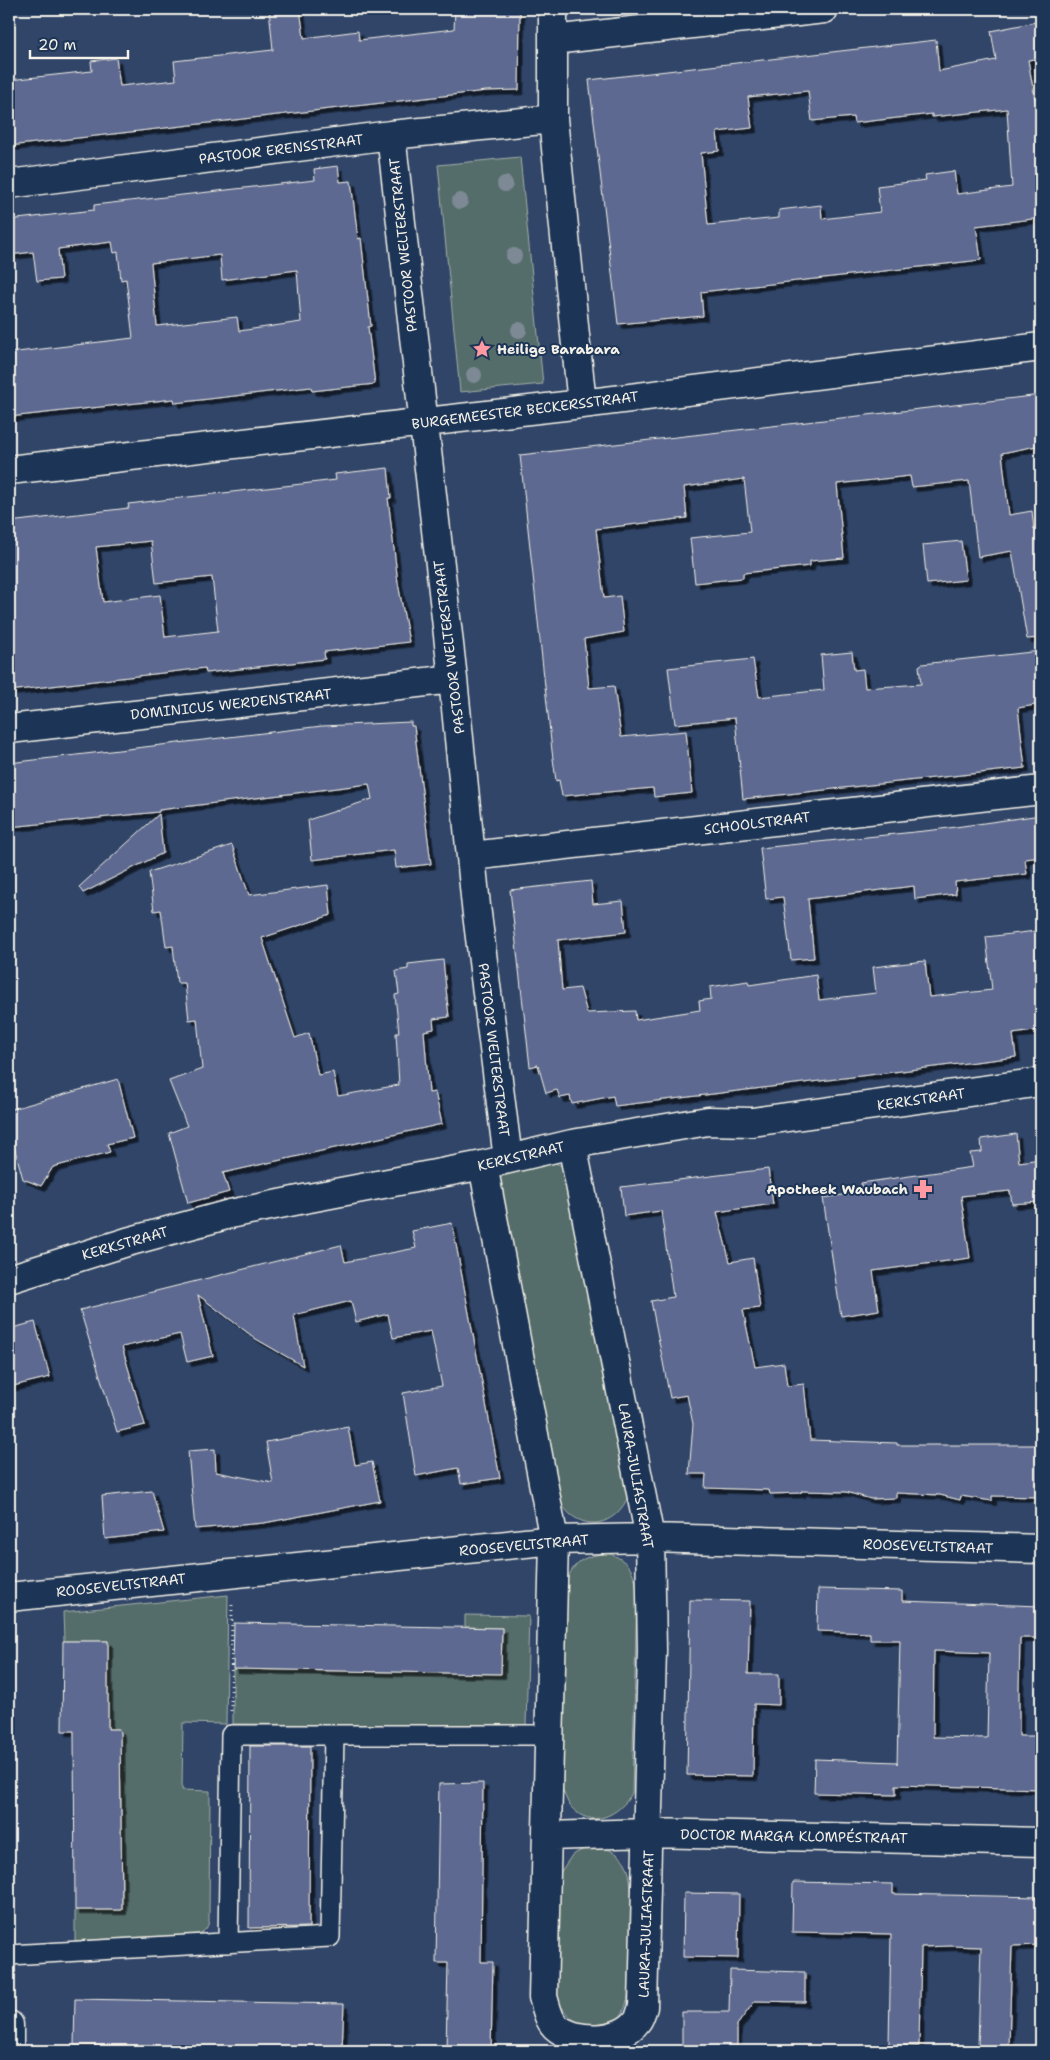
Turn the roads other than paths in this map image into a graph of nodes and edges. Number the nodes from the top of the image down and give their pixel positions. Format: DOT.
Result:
graph roads {
  1 [pos="553,9"];
  2 [pos="824,9"];
  3 [pos="553,40"];
  4 [pos="553,119"];
  5 [pos="391,135"];
  6 [pos="9,184"];
  7 [pos="1041,347"];
  8 [pos="582,404"];
  9 [pos="423,422"];
  10 [pos="9,470"];
  11 [pos="453,678"];
  12 [pos="9,729"];
  13 [pos="1041,790"];
  14 [pos="472,856"];
  15 [pos="1041,1082"];
  16 [pos="572,1144"];
  17 [pos="496,1162"];
  18 [pos="9,1279"];
  19 [pos="650,1538"];
  20 [pos="554,1540"];
  21 [pos="1041,1550"];
  22 [pos="9,1597"];
  23 [pos="334,1735"];
  24 [pos="549,1735"];
  25 [pos="649,1833"];
  26 [pos="547,1836"];
  27 [pos="1041,1842"];
  28 [pos="228,1943"];
  29 [pos="9,1955"];
  30 [pos="9,2025"];
  31 [pos="9,2051"];
  1 -- 3 [label="street"];
  2 -- 3 [label="street"];
  3 -- 4 [label="street"];
  4 -- 5 [label="street, PASTOOR ERENSSTRAAT"];
  4 -- 8 [label="street"];
  5 -- 6 [label="street, PASTOOR ERENSSTRAAT"];
  5 -- 9 [label="street, PASTOOR WELTERSTRAAT"];
  7 -- 8 [label="street, BURGEMEESTER BECKERSSTRAAT"];
  8 -- 9 [label="street, BURGEMEESTER BECKERSSTRAAT"];
  9 -- 10 [label="street, BURGEMEESTER BECKERSSTRAAT"];
  9 -- 11 [label="street, PASTOOR WELTERSTRAAT"];
  11 -- 12 [label="street, DOMINICUS WERDENSTRAAT"];
  11 -- 14 [label="street, PASTOOR WELTERSTRAAT"];
  13 -- 14 [label="street, SCHOOLSTRAAT"];
  14 -- 17 [label="street, PASTOOR WELTERSTRAAT"];
  15 -- 16 [label="street, KERKSTRAAT"];
  16 -- 17 [label="street, KERKSTRAAT"];
  16 -- 19 [label="street, LAURA-JULIASTRAAT"];
  17 -- 18 [label="street, KERKSTRAAT"];
  17 -- 20 [label="street, LAURA-JULIASTRAAT"];
  19 -- 20 [label="street, ROOSEVELTSTRAAT"];
  19 -- 21 [label="street, ROOSEVELTSTRAAT"];
  19 -- 25 [label="street, LAURA-JULIASTRAAT"];
  20 -- 22 [label="street, ROOSEVELTSTRAAT"];
  20 -- 24 [label="street, LAURA-JULIASTRAAT"];
  23 -- 24 [label="lane"];
  23 -- 28 [label="lane"];
  23 -- 28 [label="lane"];
  24 -- 26 [label="street, LAURA-JULIASTRAAT"];
  25 -- 26 [label="street, DOCTOR MARGA KLOMPÉSTRAAT"];
  25 -- 26 [label="street, LAURA-JULIASTRAAT"];
  25 -- 27 [label="street, DOCTOR MARGA KLOMPÉSTRAAT"];
  28 -- 29 [label="lane"];
  30 -- 31 [label="street"];
}
